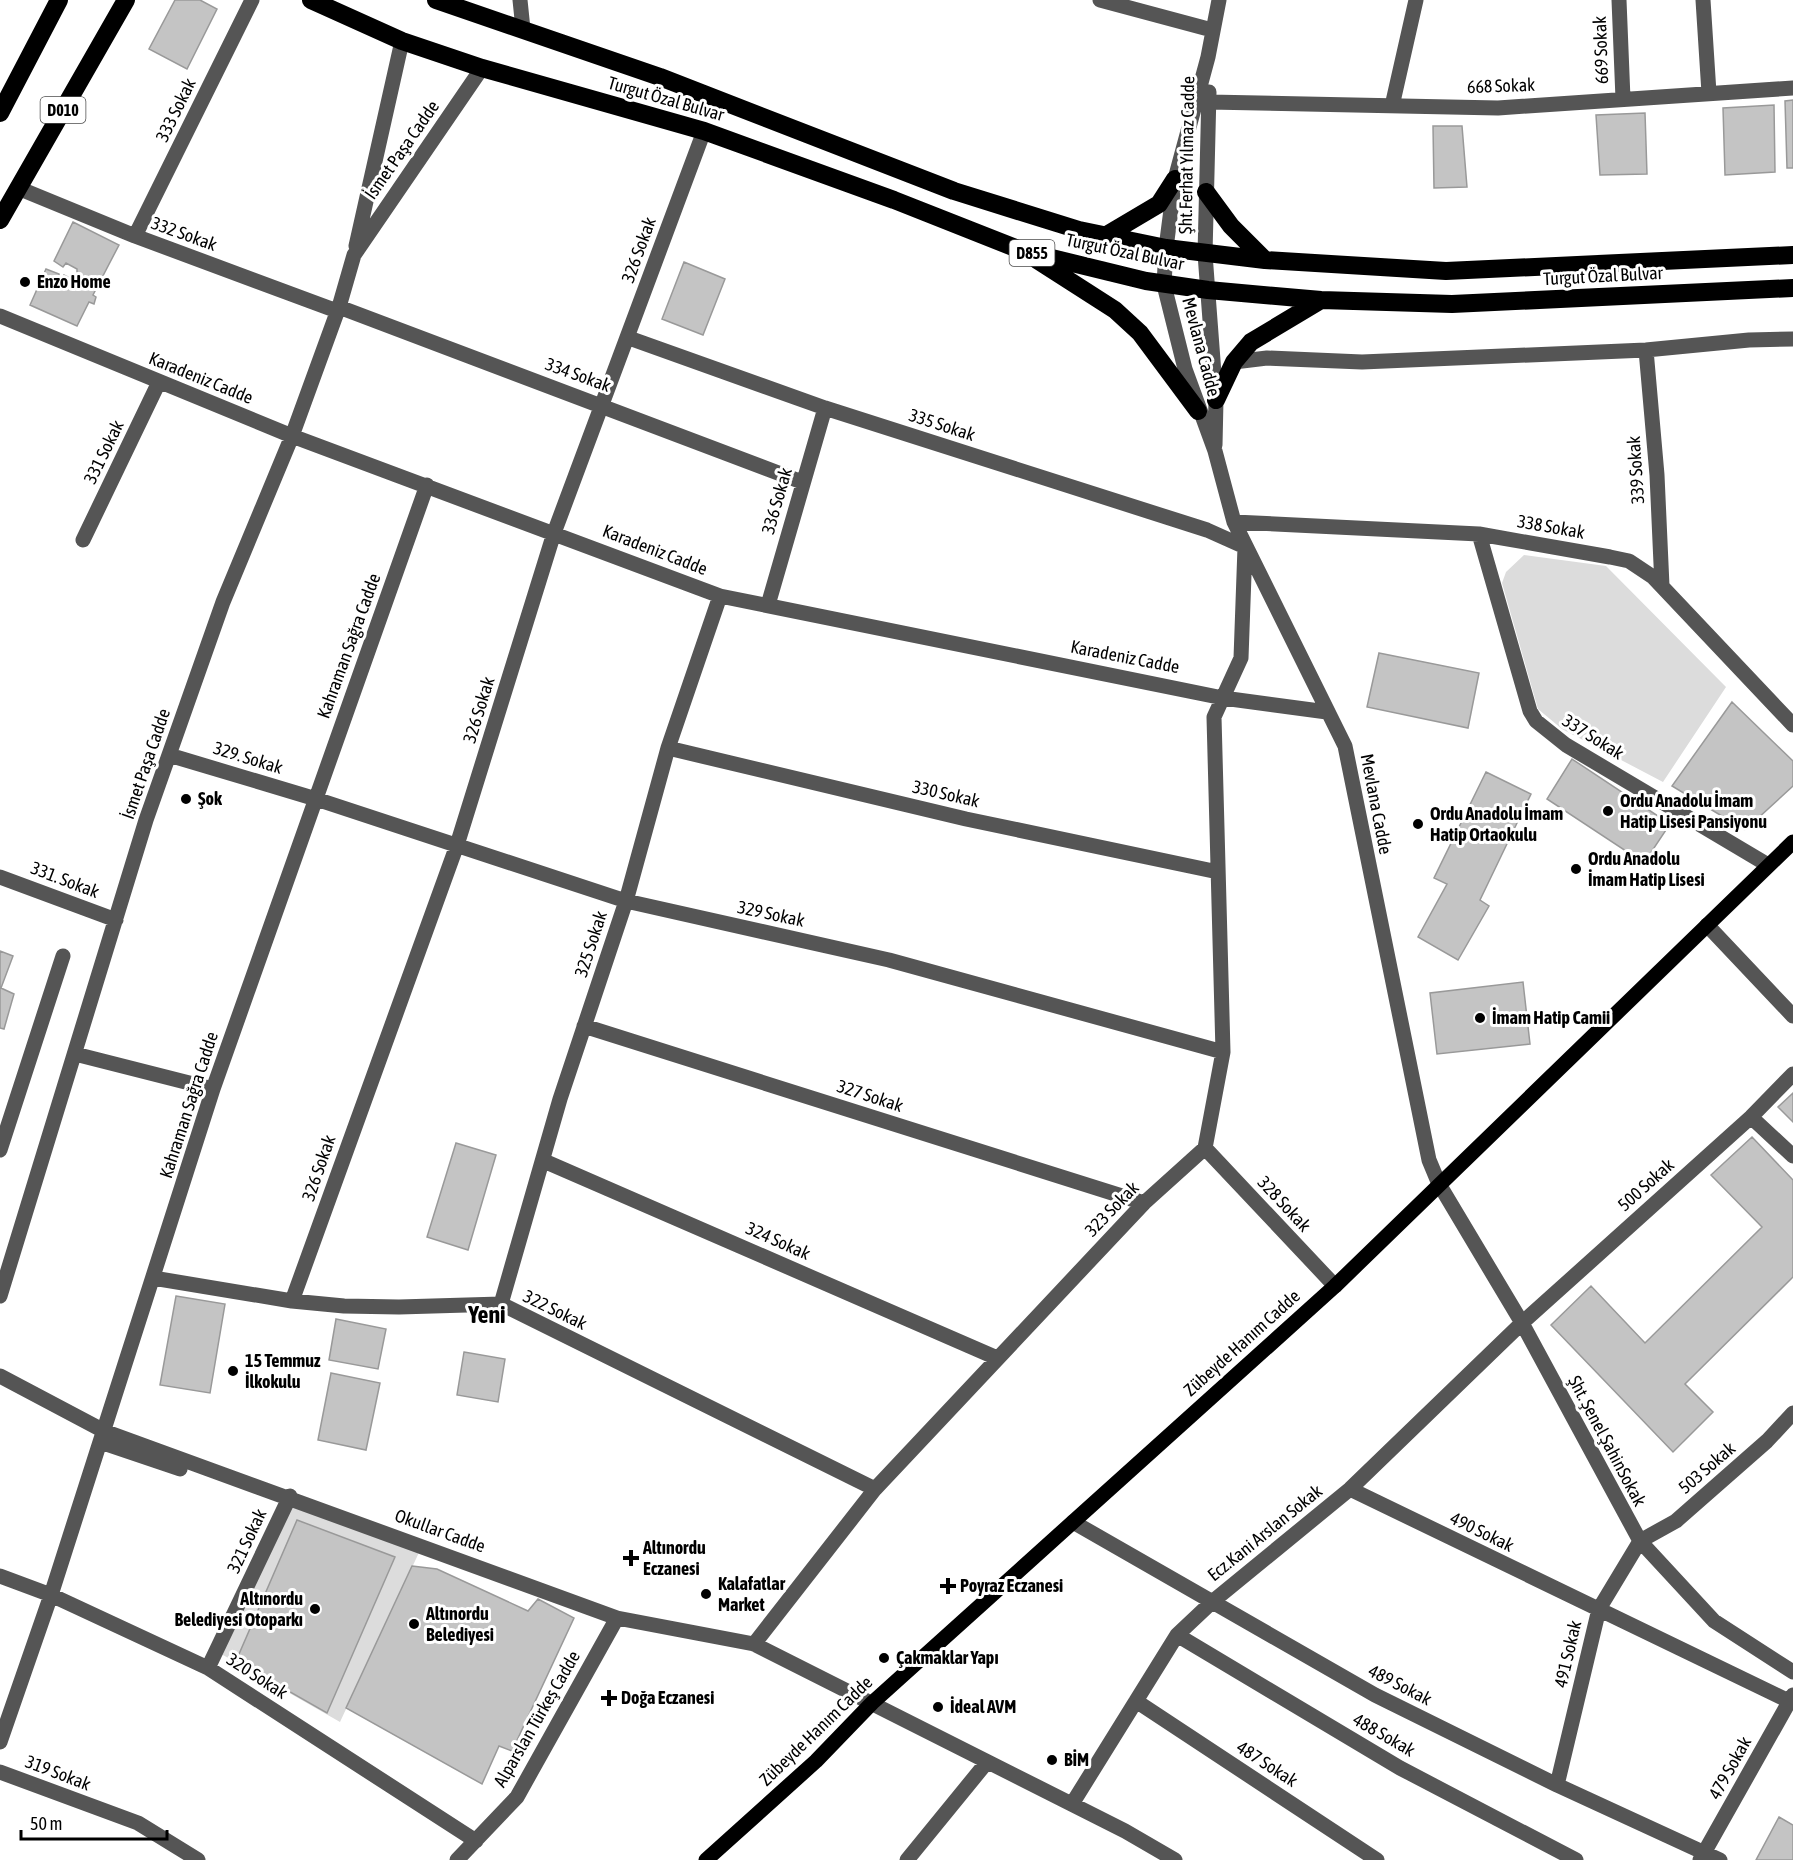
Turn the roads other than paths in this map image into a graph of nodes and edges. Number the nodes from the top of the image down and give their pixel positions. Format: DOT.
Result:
graph roads {
  1 [pos="59,0"];
  2 [pos="126,0"];
  3 [pos="252,0"];
  4 [pos="311,0"];
  5 [pos="436,0"];
  6 [pos="520,0"];
  7 [pos="1100,0"];
  8 [pos="1219,0"];
  9 [pos="1416,0"];
  10 [pos="1619,0"];
  11 [pos="1703,0"];
  12 [pos="523,29"];
  13 [pos="1212,30"];
  14 [pos="402,41"];
  15 [pos="1208,57"];
  16 [pos="482,68"];
  17 [pos="1793,88"];
  18 [pos="1709,93"];
  19 [pos="1623,99"];
  20 [pos="1209,102"];
  21 [pos="1392,106"];
  22 [pos="0,113"];
  23 [pos="704,131"];
  24 [pos="1175,179"];
  25 [pos="18,188"];
  26 [pos="1206,192"];
  27 [pos="0,220"];
  28 [pos="135,236"];
  29 [pos="1105,236"];
  30 [pos="1166,248"];
  31 [pos="1023,251"];
  32 [pos="1205,254"];
  33 [pos="354,255"];
  34 [pos="1793,255"];
  35 [pos="1265,260"];
  36 [pos="1164,285"];
  37 [pos="1793,288"];
  38 [pos="1208,290"];
  39 [pos="1322,300"];
  40 [pos="338,309"];
  41 [pos="0,316"];
  42 [pos="629,338"];
  43 [pos="1793,339"];
  44 [pos="1646,350"];
  45 [pos="1234,362"];
  46 [pos="159,382"];
  47 [pos="1216,400"];
  48 [pos="603,405"];
  49 [pos="825,408"];
  50 [pos="1198,411"];
  51 [pos="292,436"];
  52 [pos="1215,451"];
  53 [pos="802,482"];
  54 [pos="427,485"];
  55 [pos="1234,522"];
  56 [pos="554,533"];
  57 [pos="1479,534"];
  58 [pos="83,540"];
  59 [pos="1245,547"];
  60 [pos="1662,586"];
  61 [pos="720,596"];
  62 [pos="768,605"];
  63 [pos="1224,698"];
  64 [pos="1327,712"];
  65 [pos="1793,725"];
  66 [pos="668,748"];
  67 [pos="169,755"];
  68 [pos="316,799"];
  69 [pos="1793,842"];
  70 [pos="457,845"];
  71 [pos="1768,865"];
  72 [pos="1218,872"];
  73 [pos="0,877"];
  74 [pos="626,901"];
  75 [pos="116,920"];
  76 [pos="1707,925"];
  77 [pos="63,956"];
  78 [pos="1793,1016"];
  79 [pos="584,1026"];
  80 [pos="1223,1052"];
  81 [pos="75,1054"];
  82 [pos="1793,1074"];
  83 [pos="213,1089"];
  84 [pos="1751,1117"];
  85 [pos="1205,1148"];
  86 [pos="0,1150"];
  87 [pos="1793,1156"];
  88 [pos="544,1161"];
  89 [pos="1439,1184"];
  90 [pos="1144,1203"];
  91 [pos="153,1278"];
  92 [pos="1335,1286"];
  93 [pos="0,1296"];
  94 [pos="292,1301"];
  95 [pos="501,1304"];
  96 [pos="1522,1323"];
  97 [pos="997,1358"];
  98 [pos="0,1376"];
  99 [pos="1793,1413"];
  100 [pos="102,1436"];
  101 [pos="875,1489"];
  102 [pos="1350,1489"];
  103 [pos="288,1500"];
  104 [pos="1073,1522"];
  105 [pos="1640,1541"];
  106 [pos="0,1576"];
  107 [pos="51,1595"];
  108 [pos="1212,1602"];
  109 [pos="1599,1609"];
  110 [pos="615,1621"];
  111 [pos="1177,1635"];
  112 [pos="753,1644"];
  113 [pos="208,1668"];
  114 [pos="1793,1672"];
  115 [pos="1792,1700"];
  116 [pos="1136,1701"];
  117 [pos="872,1703"];
  118 [pos="0,1742"];
  119 [pos="987,1762"];
  120 [pos="0,1772"];
  121 [pos="1557,1785"];
  122 [pos="1072,1804"];
  123 [pos="476,1841"];
  124 [pos="1702,1856"];
  125 [pos="713,1858"];
  126 [pos="198,1860"];
  127 [pos="457,1860"];
  128 [pos="907,1860"];
  129 [pos="1174,1860"];
  130 [pos="1377,1860"];
  131 [pos="1576,1860"];
  132 [pos="1720,1860"];
  1 -- 22 [label="highway"];
  2 -- 25 [label="highway, D010"];
  3 -- 28 [label="street, 333 Sokak"];
  4 -- 14 [label="highway, Turgut Özal Bulvar / D855"];
  5 -- 12 [label="highway, Turgut Özal Bulvar / D855"];
  6 -- 12 [label="street"];
  7 -- 13 [label="street"];
  8 -- 13 [label="street, Şht.Ferhat Yılmaz Cadde"];
  9 -- 21 [label="street"];
  10 -- 19 [label="street, 669 Sokak"];
  11 -- 18 [label="street"];
  12 -- 29 [label="highway, Turgut Özal Bulvar / D855"];
  13 -- 15 [label="street, Şht.Ferhat Yılmaz Cadde"];
  14 -- 16 [label="highway, Turgut Özal Bulvar / D855"];
  14 -- 33 [label="street, İsmet Paşa Cadde"];
  15 -- 20 [label="street, Şht.Ferhat Yılmaz Cadde"];
  15 -- 24 [label="street, Şht.Ferhat Yılmaz Cadde"];
  16 -- 23 [label="highway, Turgut Özal Bulvar / D855"];
  16 -- 33 [label="street, İsmet Paşa Cadde"];
  17 -- 18 [label="street, 668 Sokak"];
  18 -- 19 [label="street, 668 Sokak"];
  19 -- 21 [label="street, 668 Sokak"];
  20 -- 21 [label="street, 668 Sokak"];
  20 -- 26 [label="street, Şht.Ferhat Yılmaz Cadde"];
  23 -- 31 [label="highway, Turgut Özal Bulvar / D855"];
  23 -- 42 [label="street, 326 Sokak"];
  24 -- 29 [label="highway"];
  24 -- 30 [label="street, Şht.Ferhat Yılmaz Cadde"];
  25 -- 27 [label="highway, D010"];
  25 -- 28 [label="street, 332 Sokak"];
  26 -- 32 [label="street, Şht.Ferhat Yılmaz Cadde"];
  26 -- 35 [label="highway"];
  28 -- 40 [label="street, 332 Sokak"];
  29 -- 30 [label="highway, Turgut Özal Bulvar / D855"];
  30 -- 32 [label="highway, Turgut Özal Bulvar / D855"];
  30 -- 36 [label="street, Şht.Ferhat Yılmaz Cadde"];
  31 -- 36 [label="highway, Turgut Özal Bulvar / D855"];
  31 -- 50 [label="highway"];
  32 -- 35 [label="highway, Turgut Özal Bulvar / D855"];
  32 -- 38 [label="street, Şht.Ferhat Yılmaz Cadde"];
  33 -- 40 [label="street, İsmet Paşa Cadde"];
  34 -- 35 [label="highway, Turgut Özal Bulvar / D855"];
  36 -- 38 [label="highway, Turgut Özal Bulvar / D855"];
  36 -- 50 [label="street, Mevlana Cadde"];
  37 -- 39 [label="highway, Turgut Özal Bulvar / D855"];
  38 -- 39 [label="highway, Turgut Özal Bulvar / D855"];
  38 -- 47 [label="street, Mevlana Cadde"];
  39 -- 45 [label="highway"];
  40 -- 48 [label="street, 334 Sokak"];
  40 -- 51 [label="street, İsmet Paşa Cadde"];
  41 -- 46 [label="street, Karadeniz Cadde"];
  42 -- 48 [label="street, 326 Sokak"];
  42 -- 49 [label="street, 335 Sokak"];
  43 -- 44 [label="street"];
  44 -- 45 [label="street"];
  44 -- 60 [label="street, 339 Sokak"];
  45 -- 47 [label="highway"];
  46 -- 51 [label="street, Karadeniz Cadde"];
  46 -- 58 [label="street, 331 Sokak"];
  47 -- 52 [label="street, Mevlana Cadde"];
  48 -- 53 [label="street, 334 Sokak"];
  48 -- 56 [label="street, 326 Sokak"];
  49 -- 53 [label="street, 336 Sokak"];
  49 -- 59 [label="street, 335 Sokak"];
  50 -- 52 [label="street, Mevlana Cadde"];
  51 -- 54 [label="street, Karadeniz Cadde"];
  51 -- 67 [label="street, İsmet Paşa Cadde"];
  52 -- 55 [label="street, Mevlana Cadde"];
  53 -- 62 [label="street, 336 Sokak"];
  54 -- 56 [label="street, Karadeniz Cadde"];
  54 -- 68 [label="street, Kahraman Sağra Cadde"];
  55 -- 57 [label="street, 338 Sokak"];
  55 -- 59 [label="street, Mevlana Cadde"];
  56 -- 61 [label="street, Karadeniz Cadde"];
  56 -- 70 [label="street, 326 Sokak"];
  57 -- 60 [label="street, 338 Sokak"];
  57 -- 71 [label="street, 337 Sokak"];
  59 -- 63 [label="street"];
  59 -- 64 [label="street, Mevlana Cadde"];
  60 -- 65 [label="street, 338 Sokak"];
  61 -- 62 [label="street, Karadeniz Cadde"];
  61 -- 66 [label="street, 325 Sokak"];
  62 -- 63 [label="street, Karadeniz Cadde"];
  63 -- 64 [label="street, Karadeniz Cadde"];
  63 -- 72 [label="street"];
  64 -- 89 [label="street, Mevlana Cadde"];
  66 -- 72 [label="street, 330 Sokak"];
  66 -- 74 [label="street, 325 Sokak"];
  67 -- 68 [label="street, 329. Sokak"];
  67 -- 75 [label="street, İsmet Paşa Cadde"];
  68 -- 70 [label="street, 329 Sokak"];
  68 -- 83 [label="street, Kahraman Sağra Cadde"];
  69 -- 71 [label="main road, Zübeyde Hanım Cadde"];
  70 -- 74 [label="street, 329 Sokak"];
  70 -- 94 [label="street, 326 Sokak"];
  71 -- 76 [label="main road, Zübeyde Hanım Cadde"];
  72 -- 80 [label="street"];
  73 -- 75 [label="street, 331. Sokak"];
  74 -- 79 [label="street, 325 Sokak"];
  74 -- 80 [label="street, 329 Sokak"];
  75 -- 81 [label="street, İsmet Paşa Cadde"];
  76 -- 78 [label="street"];
  76 -- 89 [label="main road, Zübeyde Hanım Cadde"];
  77 -- 86 [label="street"];
  79 -- 88 [label="street, 325 Sokak"];
  79 -- 90 [label="street, 327 Sokak"];
  80 -- 85 [label="street"];
  81 -- 83 [label="street"];
  81 -- 93 [label="street, İsmet Paşa Cadde"];
  82 -- 84 [label="street, 500 Sokak"];
  83 -- 91 [label="street, Kahraman Sağra Cadde"];
  84 -- 87 [label="street"];
  84 -- 96 [label="street, 500 Sokak"];
  85 -- 90 [label="street, 323 Sokak"];
  85 -- 92 [label="street, 328 Sokak"];
  88 -- 95 [label="street, 325 Sokak"];
  88 -- 97 [label="street, 324 Sokak"];
  89 -- 92 [label="main road, Zübeyde Hanım Cadde"];
  89 -- 96 [label="street, Şht. Şenel ŞahinSokak"];
  90 -- 97 [label="street, 323 Sokak"];
  91 -- 94 [label="street, 322 Sokak"];
  91 -- 100 [label="street, Kahraman Sağra Cadde"];
  92 -- 104 [label="main road, Zübeyde Hanım Cadde"];
  94 -- 95 [label="street, 322 Sokak"];
  95 -- 101 [label="street, 322 Sokak"];
  96 -- 102 [label="street, Ecz.Kani Arslan Sokak"];
  96 -- 105 [label="street, Şht. Şenel ŞahinSokak"];
  97 -- 101 [label="street, 323 Sokak"];
  98 -- 100 [label="street"];
  99 -- 105 [label="street, 503 Sokak"];
  100 -- 103 [label="street"];
  100 -- 107 [label="street, Kahraman Sağra Cadde"];
  101 -- 112 [label="street, 323 Sokak"];
  102 -- 108 [label="street, Ecz.Kani Arslan Sokak"];
  102 -- 109 [label="street, 490 Sokak"];
  103 -- 110 [label="street"];
  103 -- 113 [label="street, 321 Sokak"];
  104 -- 108 [label="street, 489 Sokak"];
  104 -- 117 [label="main road, Zübeyde Hanım Cadde"];
  105 -- 109 [label="street, 491 Sokak"];
  105 -- 114 [label="street, Şht. Şenel ŞahinSokak"];
  106 -- 107 [label="street, 320 Sokak"];
  107 -- 113 [label="street, 320 Sokak"];
  107 -- 118 [label="street, Kahraman Sağra Cadde"];
  108 -- 111 [label="street, Ecz.Kani Arslan Sokak"];
  108 -- 121 [label="street, 489 Sokak"];
  109 -- 115 [label="street"];
  109 -- 121 [label="street, 491 Sokak"];
  110 -- 112 [label="street"];
  110 -- 123 [label="street, Alparslan Türkeş Cadde"];
  111 -- 116 [label="street, Ecz.Kani Arslan Sokak"];
  111 -- 131 [label="street, 488 Sokak"];
  112 -- 117 [label="street"];
  113 -- 123 [label="street, 320 Sokak"];
  115 -- 124 [label="street, 479 Sokak"];
  116 -- 122 [label="street, Ecz.Kani Arslan Sokak"];
  116 -- 130 [label="street, 487 Sokak"];
  117 -- 119 [label="street"];
  117 -- 125 [label="main road, Zübeyde Hanım Cadde"];
  119 -- 122 [label="street"];
  119 -- 128 [label="street"];
  120 -- 126 [label="street, 319 Sokak"];
  121 -- 124 [label="street, 489 Sokak"];
  122 -- 129 [label="street"];
  123 -- 127 [label="street, Alparslan Türkeş Cadde"];
  124 -- 132 [label="street, 489 Sokak"];
}
